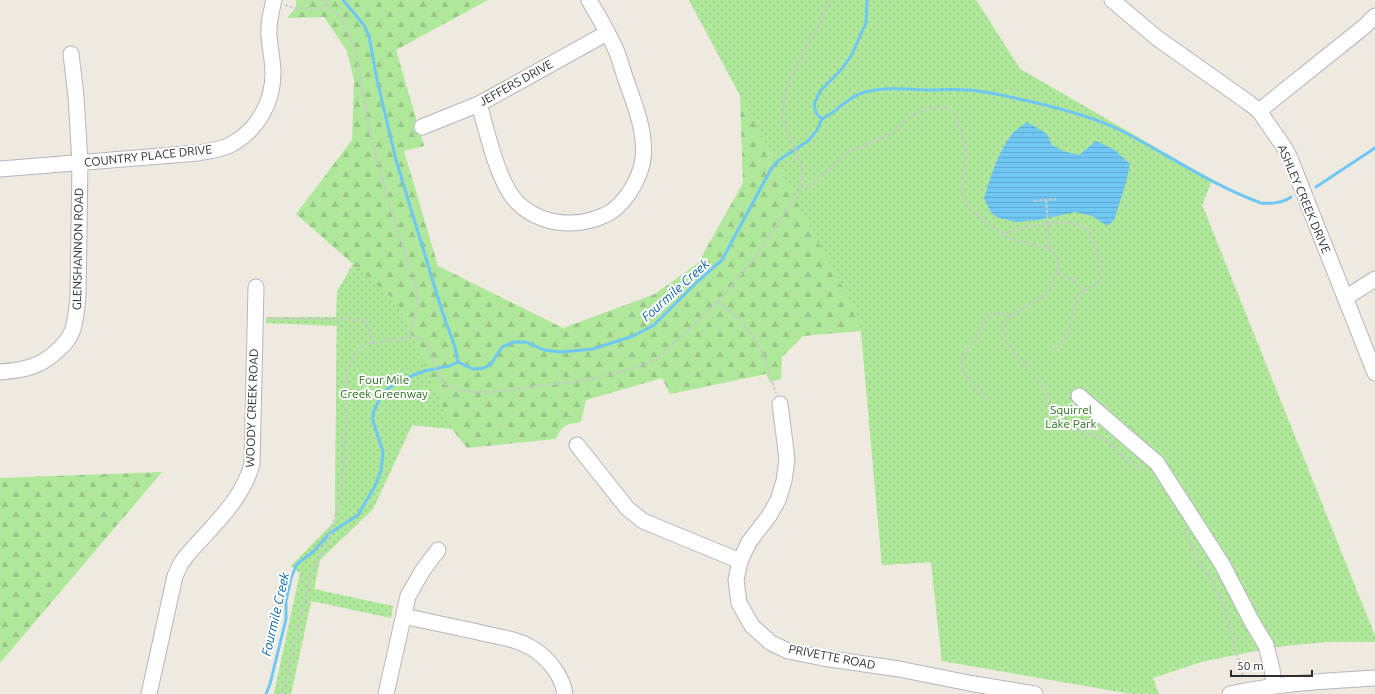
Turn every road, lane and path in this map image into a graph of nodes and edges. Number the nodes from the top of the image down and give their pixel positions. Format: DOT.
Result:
graph roads {
  1 [pos="274,0"];
  2 [pos="323,0"];
  3 [pos="589,0"];
  4 [pos="830,0"];
  5 [pos="1112,0"];
  6 [pos="326,4"];
  7 [pos="1375,16"];
  8 [pos="606,33"];
  9 [pos="71,54"];
  10 [pos="479,104"];
  11 [pos="1259,111"];
  12 [pos="422,127"];
  13 [pos="80,163"];
  14 [pos="0,169"];
  15 [pos="801,185"];
  16 [pos="1056,199"];
  17 [pos="1046,200"];
  18 [pos="1034,201"];
  19 [pos="1048,224"];
  20 [pos="1002,233"];
  21 [pos="1050,250"];
  22 [pos="1058,272"];
  23 [pos="1375,279"];
  24 [pos="256,287"];
  25 [pos="1084,291"];
  26 [pos="1345,298"];
  27 [pos="718,302"];
  28 [pos="255,317"];
  29 [pos="1011,317"];
  30 [pos="410,335"];
  31 [pos="373,344"];
  32 [pos="1053,352"];
  33 [pos="1029,371"];
  34 [pos="0,372"];
  35 [pos="1375,373"];
  36 [pos="1038,380"];
  37 [pos="1079,396"];
  38 [pos="988,400"];
  39 [pos="780,404"];
  40 [pos="578,445"];
  41 [pos="1147,473"];
  42 [pos="1184,530"];
  43 [pos="438,550"];
  44 [pos="740,561"];
  45 [pos="404,616"];
  46 [pos="1243,676"];
  47 [pos="1375,678"];
  48 [pos="1274,685"];
  49 [pos="1324,687"];
  50 [pos="149,694"];
  51 [pos="282,694"];
  52 [pos="386,694"];
  53 [pos="565,694"];
  54 [pos="1036,694"];
  55 [pos="1230,694"];
  1 -- 6 [label="path"];
  1 -- 13 [label="street, COUNTRY PLACE DRIVE"];
  2 -- 6 [label="path"];
  3 -- 8 [label="street"];
  4 -- 15 [label="path"];
  5 -- 11 [label="street, ASHLEY CREEK DRIVE"];
  6 -- 30 [label="path"];
  7 -- 11 [label="street"];
  8 -- 10 [label="street, JEFFERS DRIVE"];
  8 -- 10 [label="street"];
  9 -- 13 [label="street, GLENSHANNON ROAD"];
  10 -- 12 [label="street, JEFFERS DRIVE"];
  11 -- 26 [label="street, ASHLEY CREEK DRIVE"];
  13 -- 14 [label="street, COUNTRY PLACE DRIVE"];
  13 -- 34 [label="street, GLENSHANNON ROAD"];
  15 -- 20 [label="path"];
  15 -- 27 [label="path"];
  16 -- 17 [label="path"];
  17 -- 18 [label="path"];
  17 -- 19 [label="path"];
  19 -- 20 [label="path"];
  19 -- 21 [label="path"];
  19 -- 25 [label="path"];
  20 -- 21 [label="path"];
  21 -- 22 [label="path"];
  22 -- 25 [label="path"];
  22 -- 29 [label="path"];
  23 -- 26 [label="street"];
  24 -- 28 [label="street, WOODY CREEK ROAD"];
  25 -- 32 [label="path"];
  26 -- 35 [label="street, ASHLEY CREEK DRIVE"];
  27 -- 30 [label="path"];
  27 -- 39 [label="path"];
  28 -- 31 [label="path"];
  28 -- 50 [label="street, WOODY CREEK ROAD"];
  29 -- 33 [label="path"];
  29 -- 38 [label="path"];
  30 -- 31 [label="path"];
  31 -- 51 [label="path"];
  36 -- 41 [label="path"];
  37 -- 48 [label="street"];
  39 -- 44 [label="street, PRIVETTE ROAD"];
  40 -- 44 [label="street"];
  42 -- 46 [label="path"];
  43 -- 45 [label="street"];
  44 -- 54 [label="street, PRIVETTE ROAD"];
  45 -- 52 [label="street"];
  45 -- 53 [label="street"];
  47 -- 49 [label="street"];
  48 -- 49 [label="street"];
  48 -- 55 [label="street"];
}
